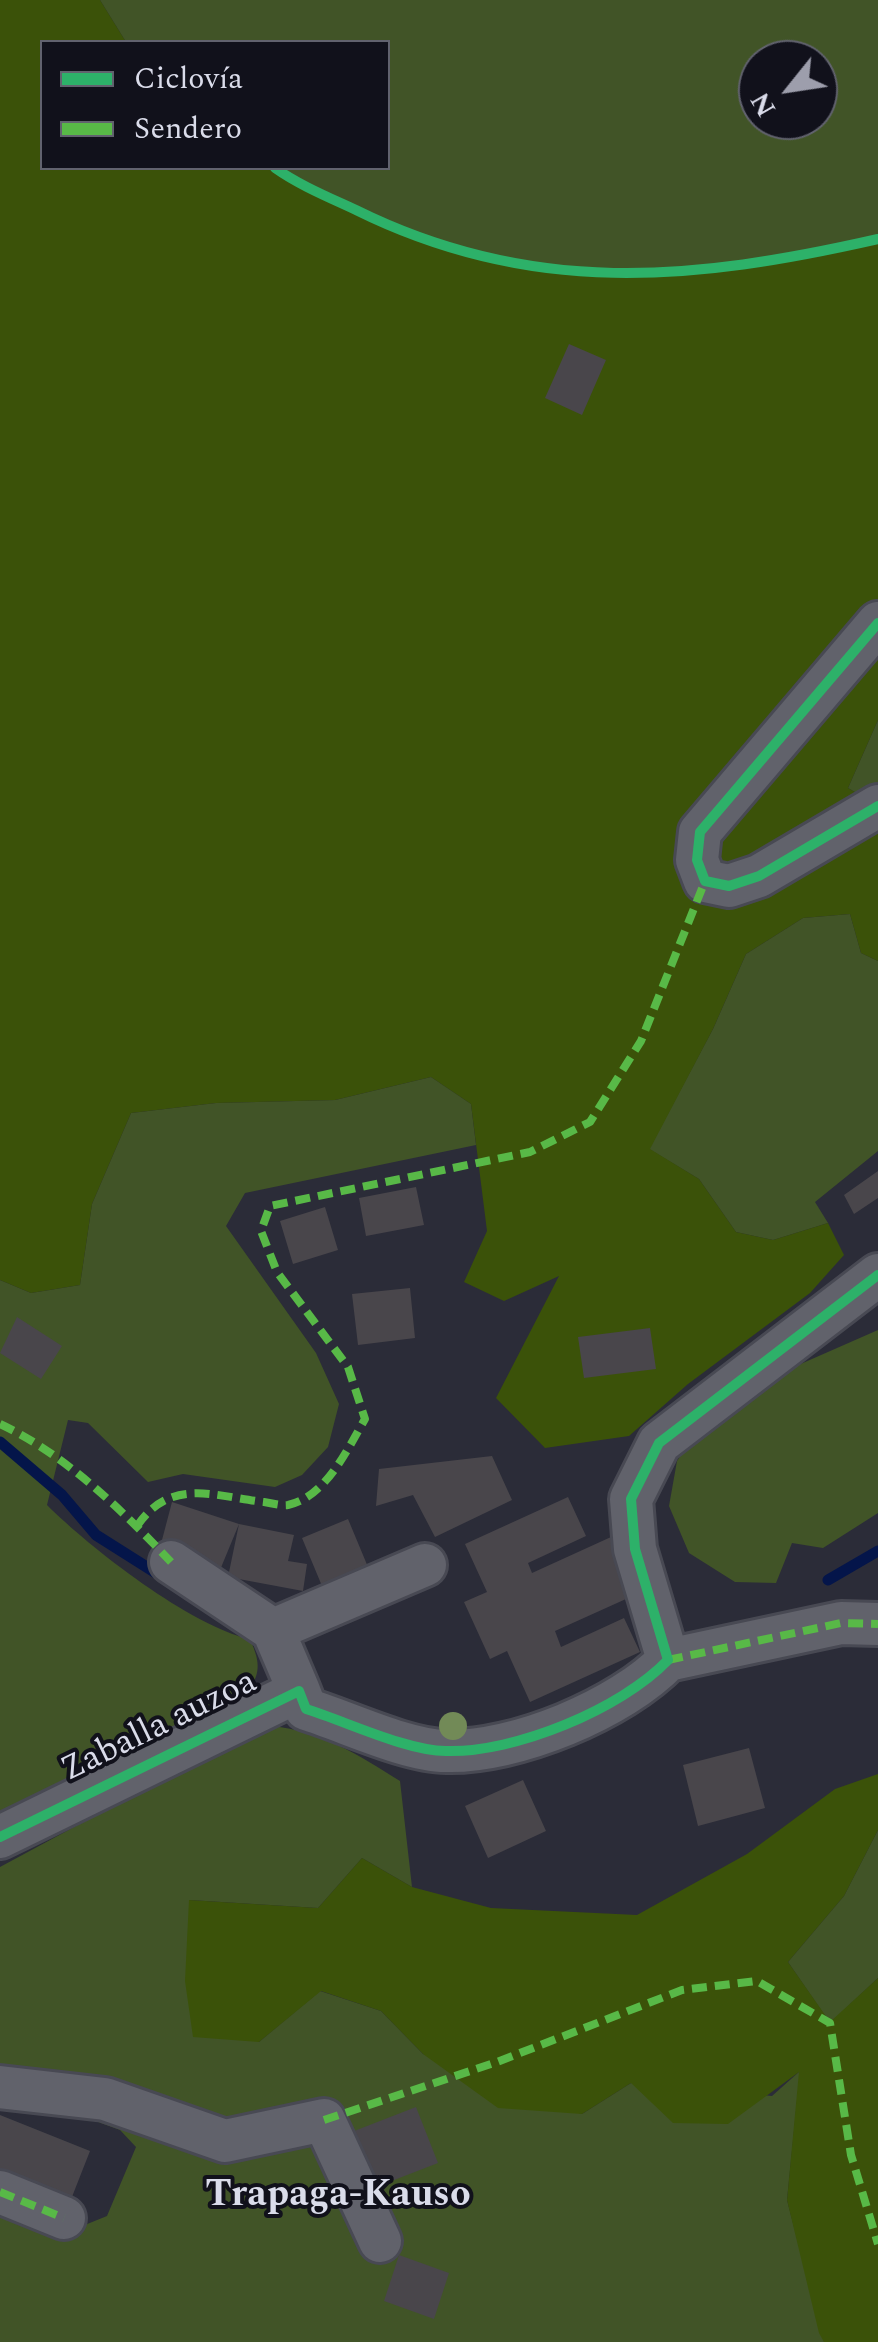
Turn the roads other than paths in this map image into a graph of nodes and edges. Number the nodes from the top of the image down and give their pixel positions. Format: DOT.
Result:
graph roads {
  1 [pos="878,622"];
  2 [pos="878,806"];
  3 [pos="878,1275"];
  4 [pos="171,1562"];
  5 [pos="425,1566"];
  6 [pos="878,1624"];
  7 [pos="273,1630"];
  8 [pos="668,1660"];
  9 [pos="299,1692"];
  10 [pos="0,1837"];
  11 [pos="0,2087"];
  12 [pos="0,2192"];
  13 [pos="64,2218"];
  14 [pos="380,2242"];
  1 -- 2 [label="street"];
  3 -- 8 [label="street"];
  4 -- 7 [label="street"];
  5 -- 7 [label="street"];
  6 -- 8 [label="street"];
  7 -- 9 [label="street"];
  8 -- 9 [label="street, Zaballa auzoa"];
  9 -- 10 [label="street, Zaballa auzoa"];
  11 -- 14 [label="street"];
  12 -- 13 [label="street"];
}
